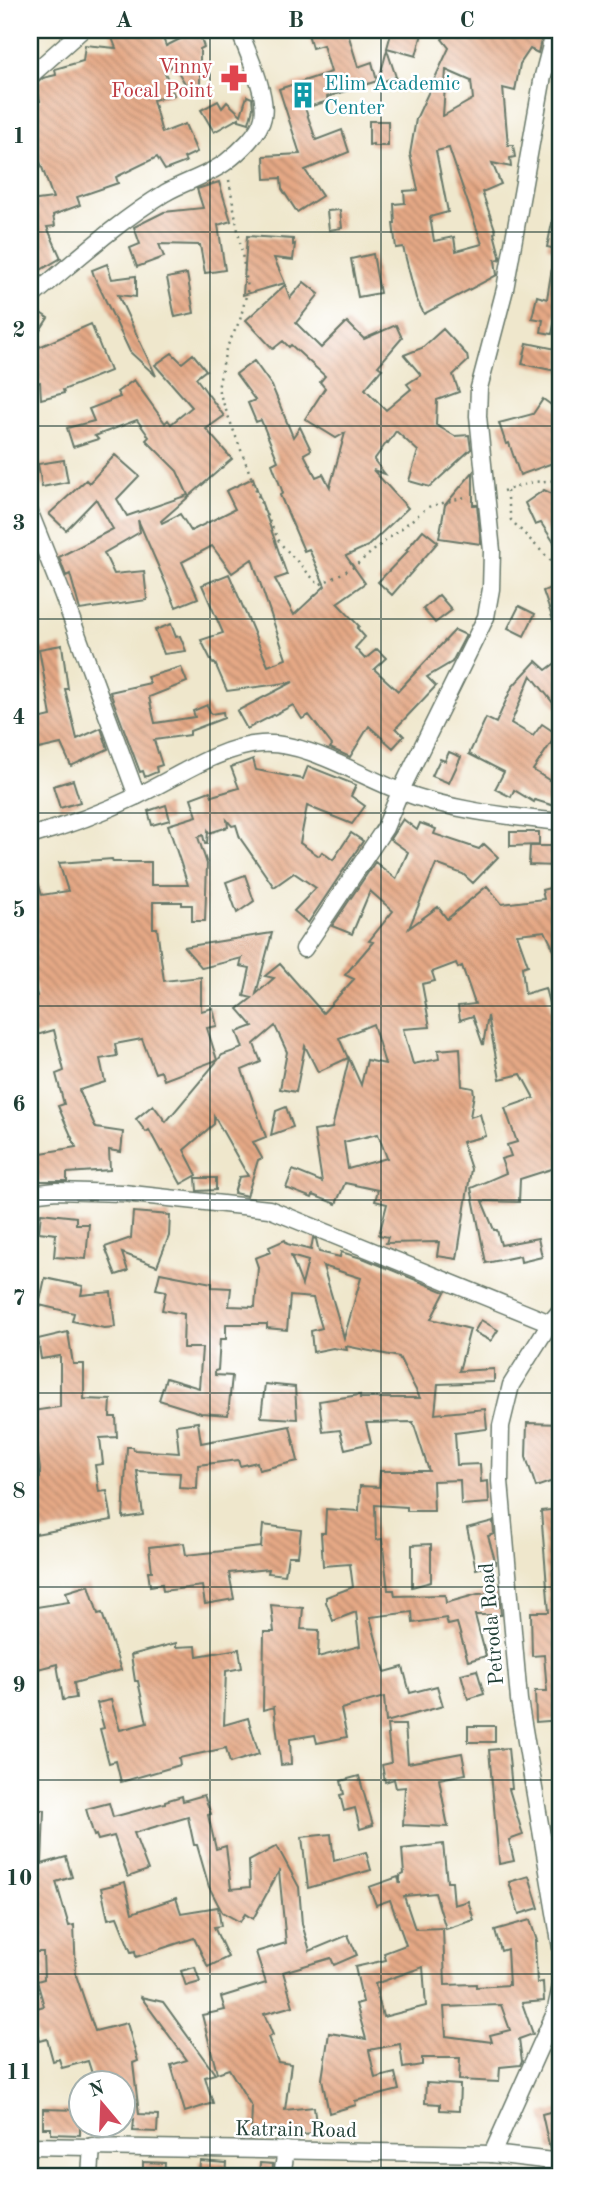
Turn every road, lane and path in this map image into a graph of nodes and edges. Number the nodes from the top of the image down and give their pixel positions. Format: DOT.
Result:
graph roads {
  1 [pos="82,30"];
  2 [pos="239,30"];
  3 [pos="555,30"];
  4 [pos="30,76"];
  5 [pos="226,163"];
  6 [pos="30,298"];
  7 [pos="561,480"];
  8 [pos="507,491"];
  9 [pos="487,492"];
  10 [pos="30,513"];
  11 [pos="561,571"];
  12 [pos="400,792"];
  13 [pos="137,796"];
  14 [pos="561,822"];
  15 [pos="30,836"];
  16 [pos="304,949"];
  17 [pos="30,1194"];
  18 [pos="556,1317"];
  19 [pos="561,1948"];
  20 [pos="561,1986"];
  21 [pos="30,2146"];
  22 [pos="92,2146"];
  23 [pos="286,2150"];
  24 [pos="492,2154"];
  25 [pos="561,2162"];
  26 [pos="90,2176"];
  27 [pos="282,2176"];
  1 -- 4 [label="street"];
  2 -- 5 [label="street"];
  3 -- 9 [label="street"];
  5 -- 6 [label="street"];
  5 -- 9 [label="path"];
  7 -- 8 [label="path"];
  8 -- 9 [label="path"];
  8 -- 11 [label="path"];
  9 -- 12 [label="street"];
  10 -- 13 [label="street"];
  12 -- 13 [label="street"];
  12 -- 14 [label="street"];
  12 -- 16 [label="street"];
  13 -- 15 [label="street"];
  17 -- 18 [label="street"];
  18 -- 19 [label="street, Petroda Road"];
  20 -- 24 [label="street"];
  21 -- 22 [label="street, Katrain Road"];
  22 -- 23 [label="street, Katrain Road"];
  22 -- 26 [label="street"];
  23 -- 24 [label="street, Katrain Road"];
  23 -- 27 [label="street"];
  24 -- 25 [label="street, Katrain Road"];
}
